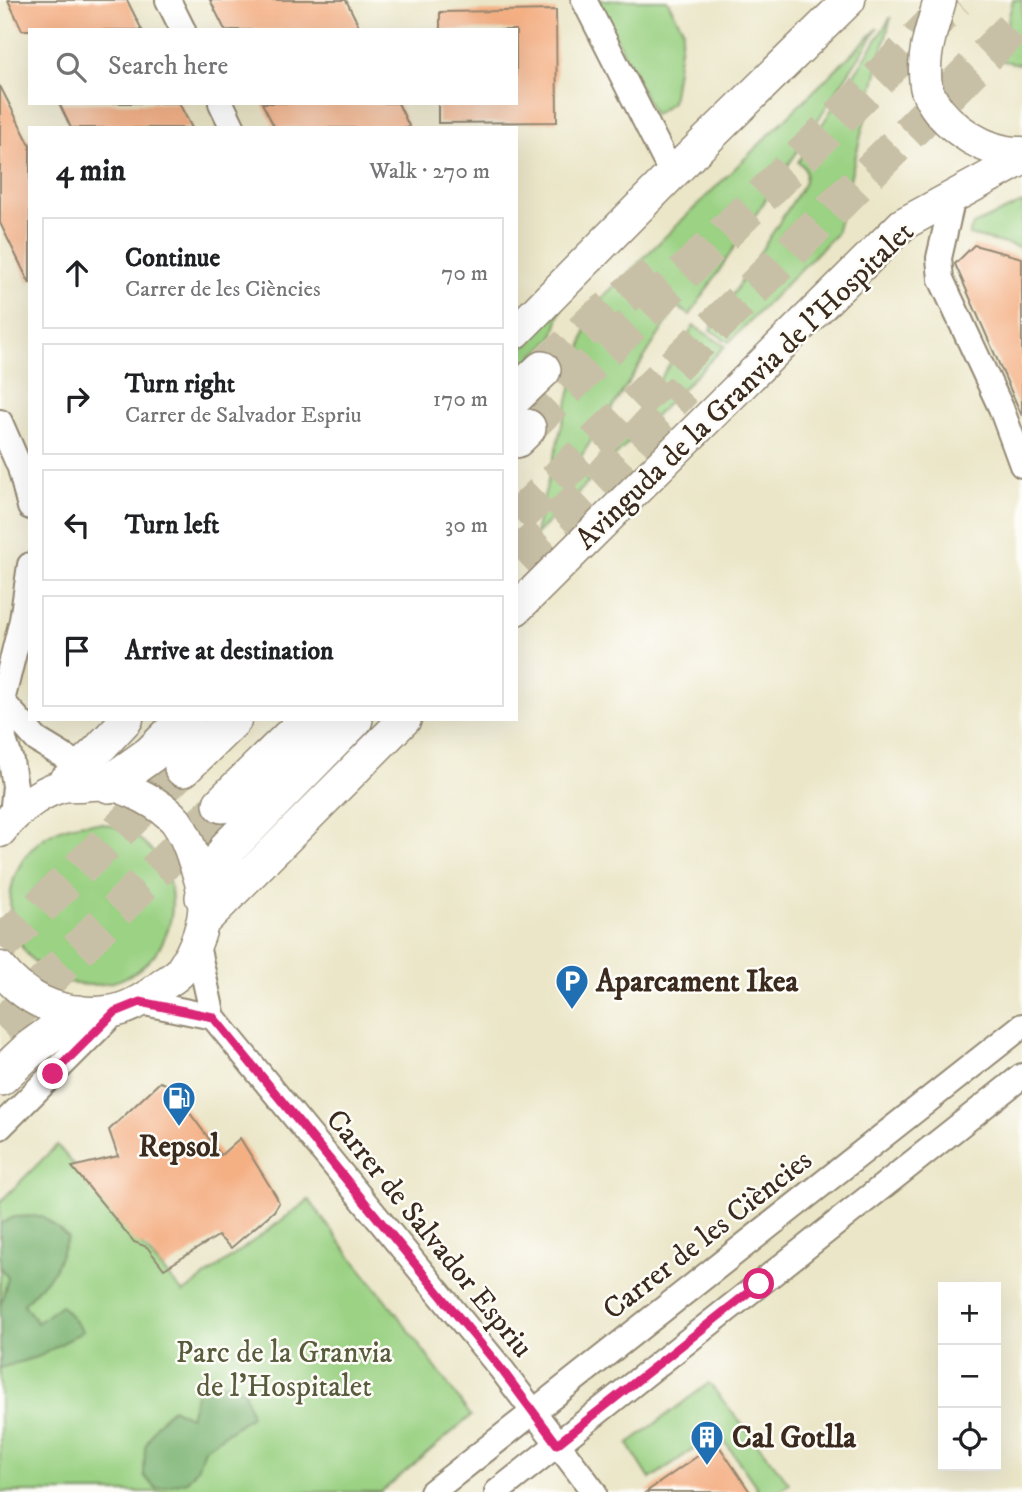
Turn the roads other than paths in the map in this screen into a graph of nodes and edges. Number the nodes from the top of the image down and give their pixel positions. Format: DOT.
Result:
graph roads {
  1 [pos="168,0"];
  2 [pos="584,0"];
  3 [pos="849,0"];
  4 [pos="940,0"];
  5 [pos="182,28"];
  6 [pos="222,105"];
  7 [pos="232,126"];
  8 [pos="1022,153"];
  9 [pos="1022,159"];
  10 [pos="672,174"];
  11 [pos="953,197"];
  12 [pos="518,330"];
  13 [pos="542,370"];
  14 [pos="520,421"];
  15 [pos="0,422"];
  16 [pos="1022,465"];
  17 [pos="28,499"];
  18 [pos="28,579"];
  19 [pos="518,607"];
  20 [pos="2,701"];
  21 [pos="125,721"];
  22 [pos="184,721"];
  23 [pos="231,721"];
  24 [pos="307,721"];
  25 [pos="352,721"];
  26 [pos="403,721"];
  27 [pos="183,768"];
  28 [pos="83,779"];
  29 [pos="222,804"];
  30 [pos="6,823"];
  31 [pos="201,921"];
  32 [pos="0,968"];
  33 [pos="127,1007"];
  34 [pos="78,1014"];
  35 [pos="213,1017"];
  36 [pos="1022,1026"];
  37 [pos="1022,1076"];
  38 [pos="0,1077"];
  39 [pos="0,1127"];
  40 [pos="533,1411"];
  41 [pos="557,1444"];
  42 [pos="432,1492"];
  43 [pos="497,1492"];
  44 [pos="594,1492"];
  1 -- 5 [label="street"];
  2 -- 10 [label="street"];
  3 -- 10 [label="main road"];
  4 -- 8 [label="main road"];
  6 -- 7 [label="street"];
  9 -- 11 [label="main road, Avinguda de la Granvia de l'Hospitalet"];
  10 -- 12 [label="main road"];
  11 -- 16 [label="street"];
  11 -- 19 [label="main road, Avinguda de la Granvia de l'Hospitalet"];
  13 -- 14 [label="highway"];
  15 -- 17 [label="street"];
  18 -- 20 [label="street"];
  20 -- 28 [label="street"];
  20 -- 30 [label="street"];
  21 -- 28 [label="main road"];
  22 -- 28 [label="highway"];
  23 -- 27 [label="highway"];
  24 -- 29 [label="highway"];
  25 -- 31 [label="highway"];
  26 -- 31 [label="main road"];
  28 -- 30 [label="main road"];
  28 -- 31 [label="main road"];
  31 -- 33 [label="main road"];
  31 -- 35 [label="street, Carrer de Salvador Espriu"];
  32 -- 34 [label="main road"];
  33 -- 34 [label="main road"];
  33 -- 35 [label="street"];
  33 -- 39 [label="street"];
  34 -- 38 [label="highway"];
  35 -- 40 [label="street, Carrer de Salvador Espriu"];
  36 -- 40 [label="street, Carrer de les Ciències"];
  37 -- 41 [label="street"];
  40 -- 41 [label="street, Carrer de Salvador Espriu"];
  40 -- 42 [label="street, Carrer de les Ciències"];
  41 -- 43 [label="street"];
  41 -- 44 [label="street, Carrer de Salvador Espriu"];
}
